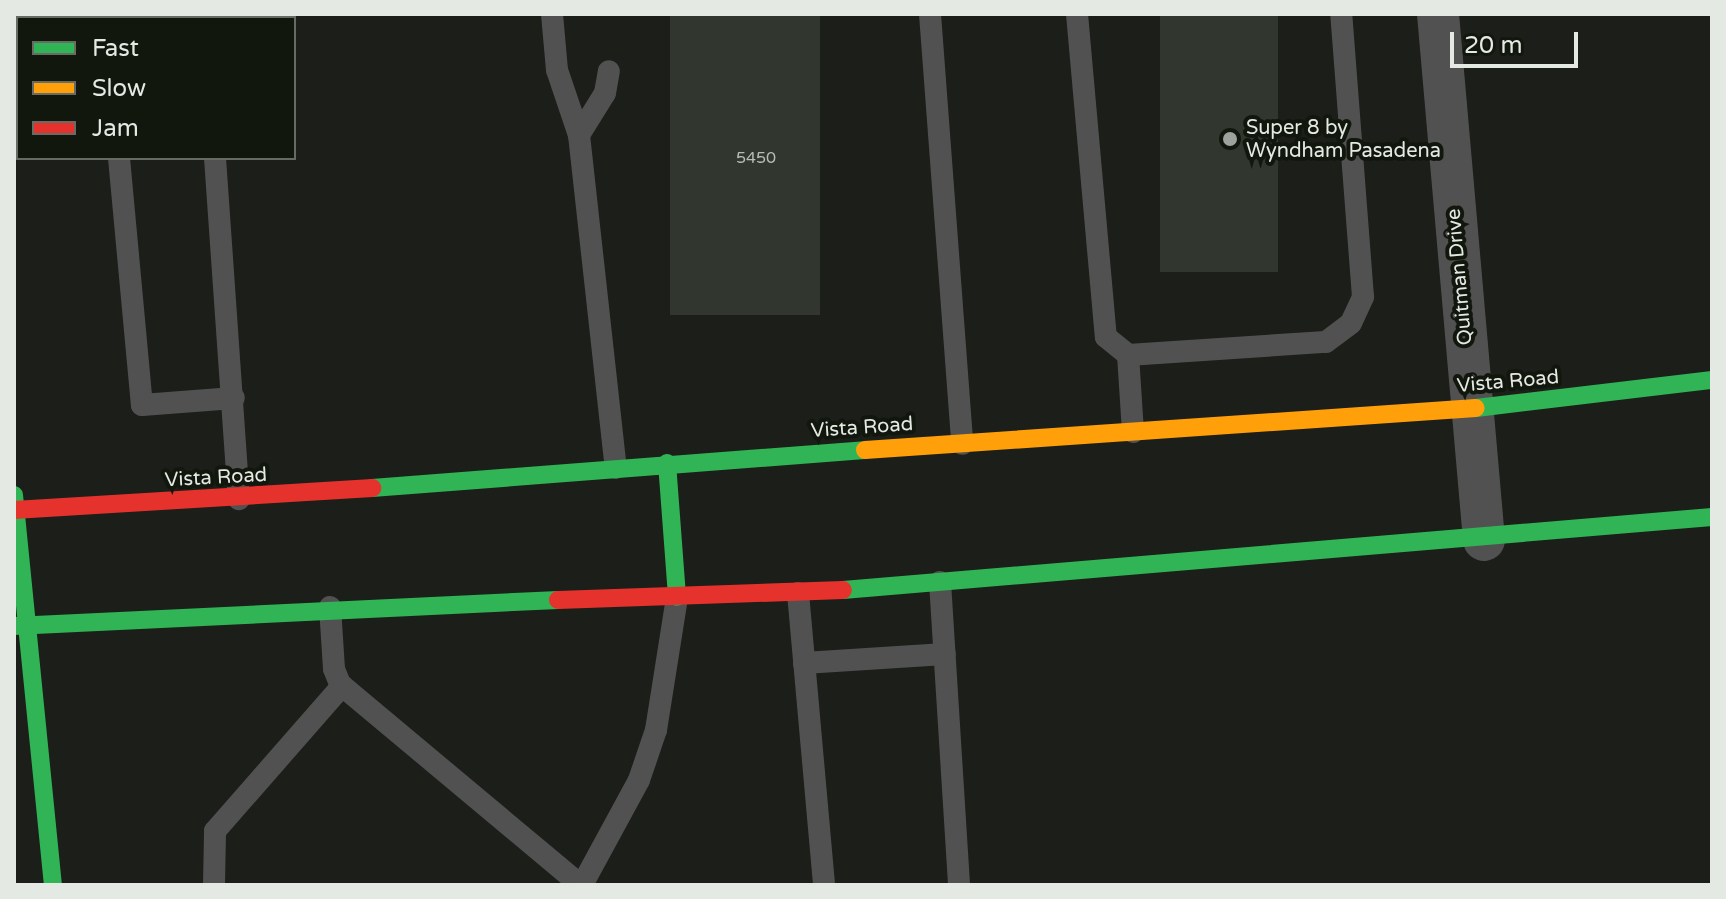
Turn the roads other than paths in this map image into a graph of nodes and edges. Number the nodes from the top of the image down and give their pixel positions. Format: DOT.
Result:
graph roads {
  1 [pos="552,14"];
  2 [pos="930,14"];
  3 [pos="1077,14"];
  4 [pos="1341,14"];
  5 [pos="1438,14"];
  6 [pos="609,71"];
  7 [pos="579,135"];
  8 [pos="119,160"];
  9 [pos="215,160"];
  10 [pos="1128,355"];
  11 [pos="1712,380"];
  12 [pos="234,398"];
  13 [pos="1471,409"];
  14 [pos="1133,432"];
  15 [pos="962,444"];
  16 [pos="667,463"];
  17 [pos="616,468"];
  18 [pos="239,499"];
  19 [pos="14,505"];
  20 [pos="1712,517"];
  21 [pos="1484,540"];
  22 [pos="940,582"];
  23 [pos="798,593"];
  24 [pos="677,597"];
  25 [pos="330,607"];
  26 [pos="22,626"];
  27 [pos="945,654"];
  28 [pos="804,663"];
  29 [pos="342,686"];
  30 [pos="26,793"];
  31 [pos="49,808"];
  32 [pos="53,885"];
  33 [pos="214,885"];
  34 [pos="581,885"];
  35 [pos="824,885"];
  36 [pos="959,885"];
  1 -- 7 [label="lane"];
  2 -- 15 [label="lane"];
  3 -- 10 [label="lane"];
  4 -- 10 [label="lane"];
  5 -- 13 [label="street, Quitman Drive"];
  6 -- 7 [label="lane"];
  7 -- 17 [label="lane"];
  8 -- 12 [label="lane"];
  9 -- 12 [label="lane"];
  10 -- 14 [label="lane"];
  11 -- 13 [label="street, Vista Road"];
  12 -- 18 [label="lane"];
  13 -- 14 [label="street, Vista Road"];
  13 -- 21 [label="street, Quitman Drive"];
  14 -- 15 [label="street, Vista Road"];
  15 -- 16 [label="street, Vista Road"];
  16 -- 17 [label="street, Vista Road"];
  16 -- 24 [label="street"];
  17 -- 18 [label="street, Vista Road"];
  18 -- 19 [label="street, Vista Road"];
  19 -- 26 [label="street"];
  20 -- 21 [label="street"];
  21 -- 22 [label="street"];
  22 -- 23 [label="street"];
  22 -- 27 [label="lane"];
  23 -- 24 [label="street"];
  23 -- 28 [label="lane"];
  24 -- 25 [label="street"];
  24 -- 34 [label="lane"];
  25 -- 26 [label="street"];
  25 -- 29 [label="lane"];
  26 -- 31 [label="street"];
  27 -- 28 [label="lane"];
  27 -- 36 [label="lane"];
  28 -- 35 [label="lane"];
  29 -- 33 [label="lane"];
  29 -- 34 [label="lane"];
  30 -- 31 [label="street"];
  31 -- 32 [label="street"];
}
